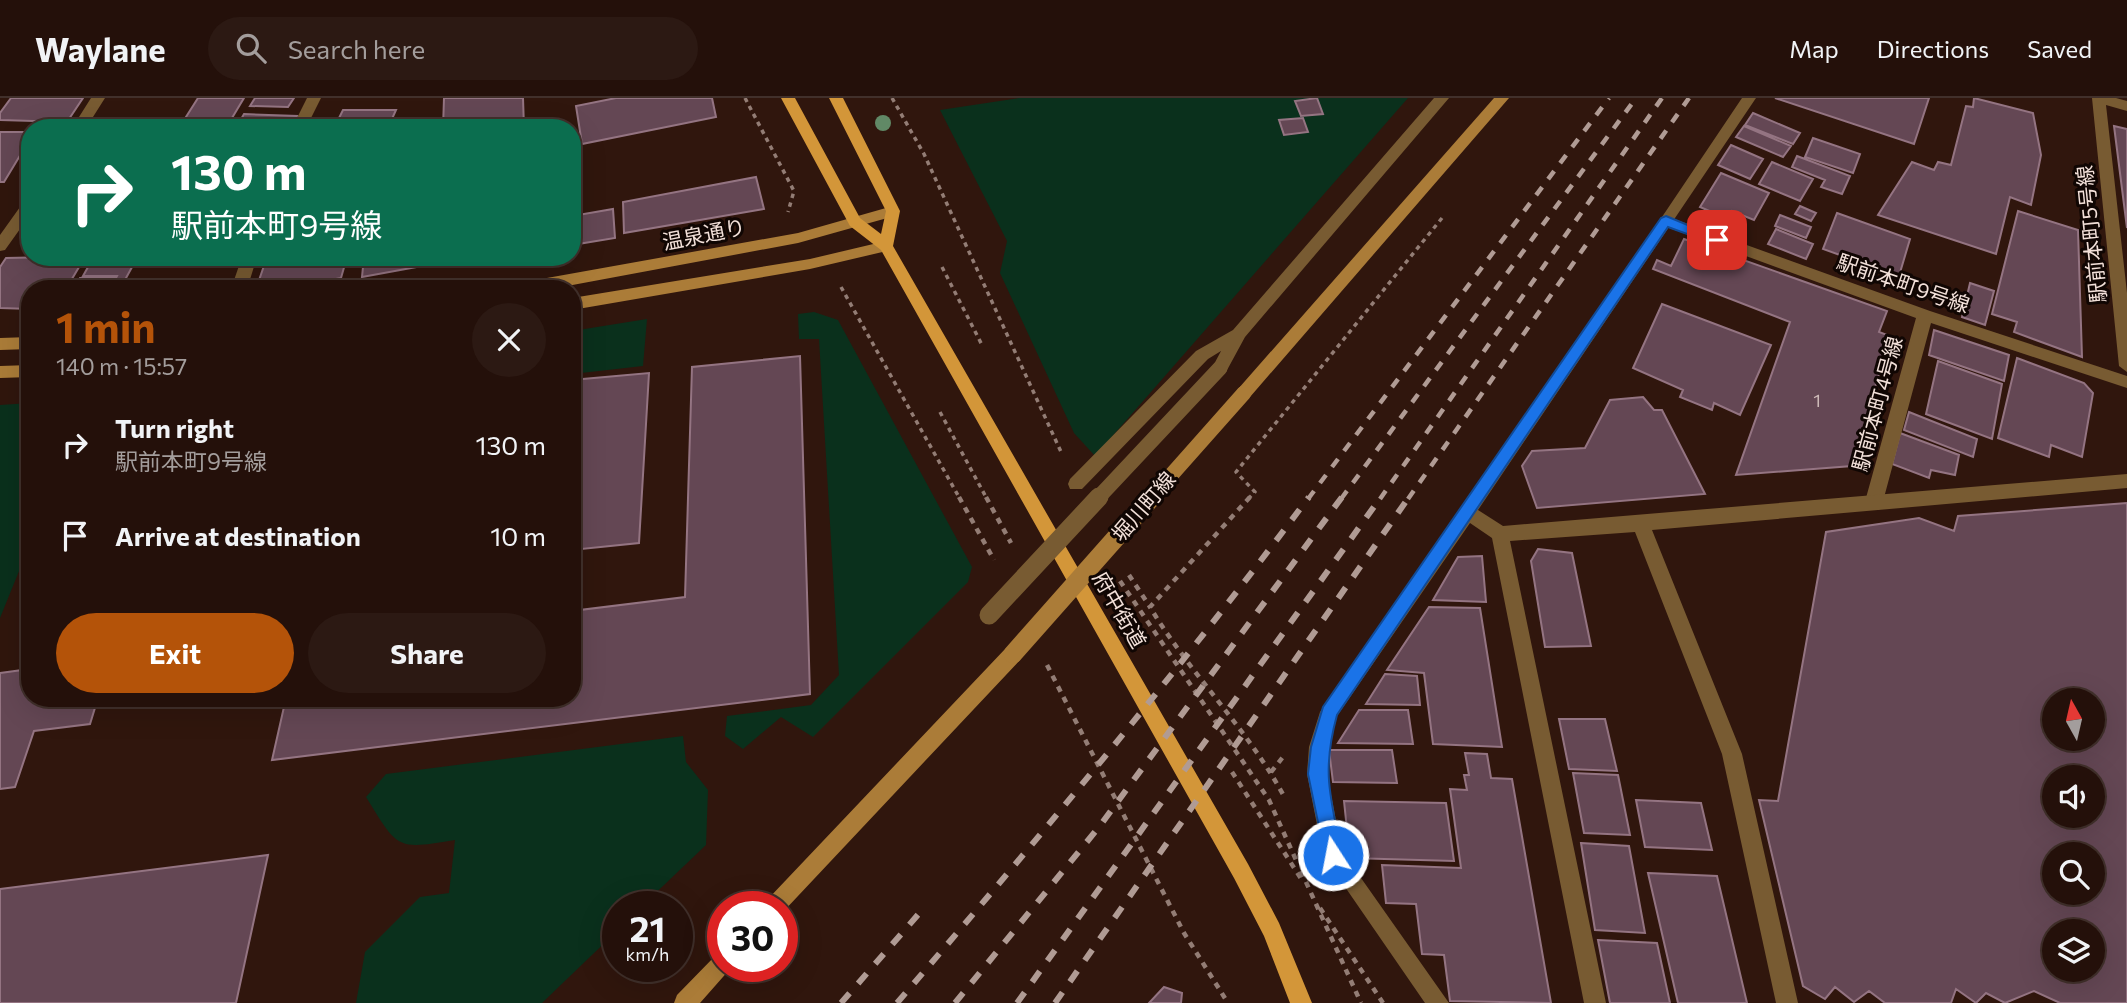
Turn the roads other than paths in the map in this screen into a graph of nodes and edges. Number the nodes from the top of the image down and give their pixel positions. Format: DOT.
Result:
graph roads {
  1 [pos="98,98"];
  2 [pos="314,98"];
  3 [pos="788,98"];
  4 [pos="836,98"];
  5 [pos="1442,98"];
  6 [pos="1502,98"];
  7 [pos="1749,98"];
  8 [pos="2100,98"];
  9 [pos="2127,106"];
  10 [pos="85,119"];
  11 [pos="304,119"];
  12 [pos="893,211"];
  13 [pos="21,217"];
  14 [pos="1666,221"];
  15 [pos="855,222"];
  16 [pos="0,246"];
  17 [pos="886,246"];
  18 [pos="568,280"];
  19 [pos="581,302"];
  20 [pos="1925,315"];
  21 [pos="1239,333"];
  22 [pos="21,343"];
  23 [pos="0,344"];
  24 [pos="2127,366"];
  25 [pos="21,371"];
  26 [pos="0,372"];
  27 [pos="2127,382"];
  28 [pos="2127,481"];
  29 [pos="1076,484"];
  30 [pos="1873,505"];
  31 [pos="1467,512"];
  32 [pos="1641,524"];
  33 [pos="1500,534"];
  34 [pos="989,615"];
  35 [pos="789,891"];
  36 [pos="707,979"];
  37 [pos="685,1003"];
  38 [pos="1301,1003"];
  39 [pos="1438,1003"];
  40 [pos="1595,1003"];
  41 [pos="1787,1003"];
  1 -- 10 [label="street"];
  2 -- 11 [label="street"];
  3 -- 15 [label="main road, 府中街道"];
  4 -- 12 [label="main road"];
  5 -- 21 [label="street"];
  6 -- 35 [label="street, 堀川町線, bridge"];
  7 -- 14 [label="street"];
  8 -- 9 [label="street"];
  8 -- 24 [label="street, 駅前本町5号線"];
  12 -- 15 [label="street, 温泉通り"];
  12 -- 17 [label="main road"];
  13 -- 16 [label="street"];
  14 -- 20 [label="street, 駅前本町9号線"];
  14 -- 31 [label="street"];
  15 -- 17 [label="main road, 府中街道"];
  15 -- 18 [label="street, 温泉通り"];
  17 -- 19 [label="street"];
  17 -- 38 [label="main road, 府中街道"];
  20 -- 27 [label="street, 駅前本町9号線"];
  20 -- 30 [label="street, 駅前本町4号線"];
  21 -- 29 [label="street"];
  21 -- 34 [label="street, bridge"];
  22 -- 23 [label="street"];
  25 -- 26 [label="street"];
  28 -- 30 [label="street"];
  30 -- 32 [label="street"];
  31 -- 33 [label="street"];
  31 -- 39 [label="street"];
  32 -- 33 [label="street"];
  32 -- 41 [label="street"];
  33 -- 40 [label="street"];
  36 -- 37 [label="street"];
}
